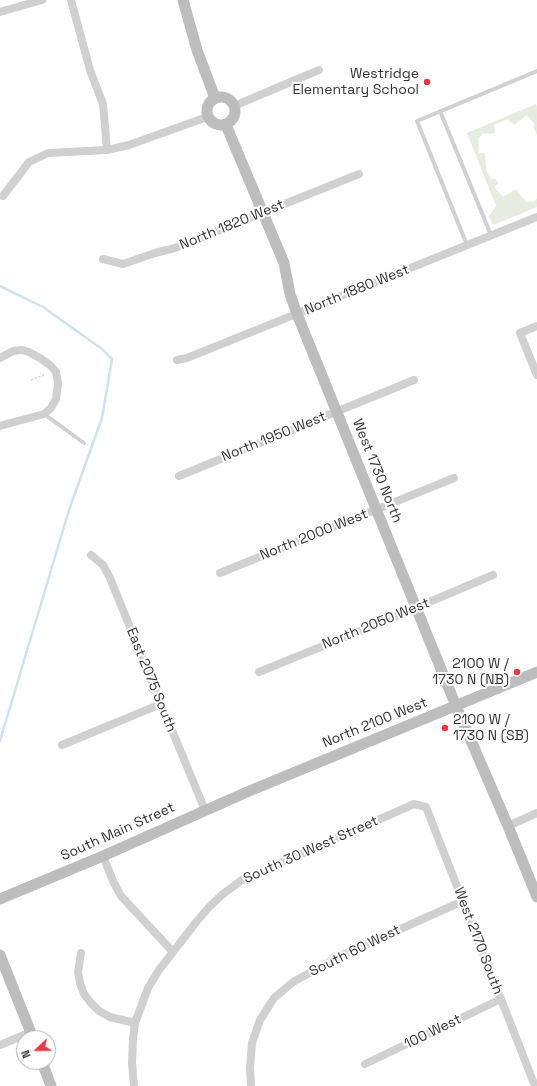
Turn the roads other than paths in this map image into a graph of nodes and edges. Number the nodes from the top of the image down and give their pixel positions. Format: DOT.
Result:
graph roads {
  1 [pos="42,0"];
  2 [pos="71,0"];
  3 [pos="183,0"];
  4 [pos="0,12"];
  5 [pos="319,70"];
  6 [pos="537,71"];
  7 [pos="215,98"];
  8 [pos="234,106"];
  9 [pos="440,111"];
  10 [pos="207,117"];
  11 [pos="226,125"];
  12 [pos="107,150"];
  13 [pos="359,174"];
  14 [pos="3,196"];
  15 [pos="263,212"];
  16 [pos="537,217"];
  17 [pos="491,236"];
  18 [pos="467,246"];
  19 [pos="103,259"];
  20 [pos="297,314"];
  21 [pos="537,326"];
  22 [pos="0,358"];
  23 [pos="177,360"];
  24 [pos="537,375"];
  25 [pos="414,380"];
  26 [pos="337,411"];
  27 [pos="44,414"];
  28 [pos="0,426"];
  29 [pos="84,443"];
  30 [pos="179,476"];
  31 [pos="454,478"];
  32 [pos="377,509"];
  33 [pos="91,555"];
  34 [pos="220,574"];
  35 [pos="493,575"];
  36 [pos="417,608"];
  37 [pos="260,672"];
  38 [pos="537,672"];
  39 [pos="160,704"];
  40 [pos="456,706"];
  41 [pos="62,745"];
  42 [pos="247,792"];
  43 [pos="414,804"];
  44 [pos="205,810"];
  45 [pos="537,813"];
  46 [pos="508,826"];
  47 [pos="103,856"];
  48 [pos="537,897"];
  49 [pos="0,899"];
  50 [pos="463,901"];
  51 [pos="173,952"];
  52 [pos="81,953"];
  53 [pos="0,955"];
  54 [pos="502,999"];
  55 [pos="135,1023"];
  56 [pos="30,1030"];
  57 [pos="16,1040"];
  58 [pos="0,1044"];
  59 [pos="365,1064"];
  60 [pos="45,1070"];
  61 [pos="51,1086"];
  62 [pos="134,1086"];
  63 [pos="251,1086"];
  64 [pos="536,1086"];
  1 -- 4 [label="street"];
  2 -- 12 [label="street"];
  3 -- 7 [label="street"];
  5 -- 8 [label="street"];
  6 -- 9 [label="lane"];
  7 -- 8 [label="street"];
  7 -- 10 [label="street"];
  8 -- 11 [label="street"];
  9 -- 17 [label="lane"];
  9 -- 18 [label="lane"];
  10 -- 11 [label="street"];
  10 -- 12 [label="street"];
  11 -- 15 [label="street, West 1730 North"];
  12 -- 14 [label="street"];
  13 -- 15 [label="street, North 1820 West"];
  15 -- 19 [label="street, North 1820 West"];
  15 -- 20 [label="street, West 1730 North"];
  16 -- 17 [label="street, North 1880 West"];
  17 -- 18 [label="street, North 1880 West"];
  18 -- 20 [label="street, North 1880 West"];
  20 -- 23 [label="street, North 1880 West"];
  20 -- 26 [label="street, West 1730 North"];
  21 -- 24 [label="street"];
  22 -- 27 [label="street"];
  25 -- 26 [label="street, North 1950 West"];
  26 -- 30 [label="street, North 1950 West"];
  26 -- 32 [label="street, West 1730 North"];
  27 -- 28 [label="street"];
  27 -- 29 [label="lane"];
  31 -- 32 [label="street, North 2000 West"];
  32 -- 34 [label="street, North 2000 West"];
  32 -- 36 [label="street, West 1730 North"];
  33 -- 39 [label="street, East 2075 South"];
  35 -- 36 [label="street, North 2050 West"];
  36 -- 37 [label="street, North 2050 West"];
  36 -- 40 [label="street, West 1730 North"];
  38 -- 40 [label="street, North 2100 West"];
  39 -- 41 [label="street"];
  39 -- 44 [label="street, East 2075 South"];
  40 -- 42 [label="street, North 2100 West"];
  40 -- 46 [label="street, West 1730 North"];
  42 -- 44 [label="street, South Main Street"];
  43 -- 50 [label="street, West 2170 South"];
  43 -- 51 [label="street, South 30 West Street"];
  44 -- 47 [label="street, South Main Street"];
  45 -- 46 [label="street"];
  46 -- 48 [label="street, West 1730 North"];
  47 -- 49 [label="street, South Main Street"];
  47 -- 51 [label="street"];
  50 -- 54 [label="street, West 2170 South"];
  50 -- 63 [label="street, South 60 West"];
  51 -- 55 [label="street, South 30 West Street"];
  52 -- 55 [label="street"];
  53 -- 56 [label="street"];
  54 -- 59 [label="street, 100 West"];
  54 -- 64 [label="street, West 2170 South"];
  55 -- 62 [label="street, South 30 West Street"];
  57 -- 58 [label="street"];
  60 -- 61 [label="street"];
}
